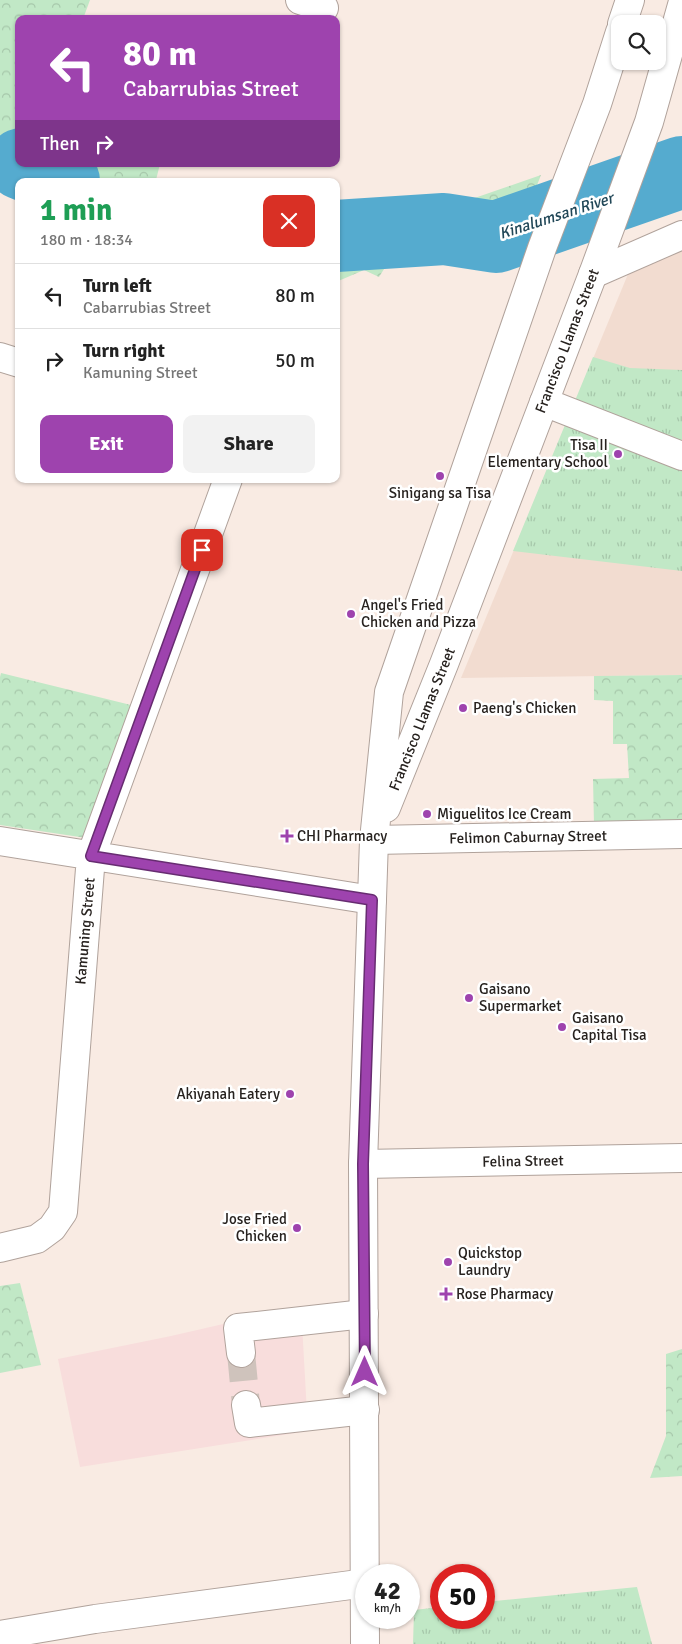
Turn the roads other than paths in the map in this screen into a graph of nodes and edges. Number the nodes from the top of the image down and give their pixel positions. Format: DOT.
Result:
graph roads {
  1 [pos="630,0"];
  2 [pos="682,5"];
  3 [pos="625,15"];
  4 [pos="611,61"];
  5 [pos="682,235"];
  6 [pos="597,264"];
  7 [pos="0,356"];
  8 [pos="15,362"];
  9 [pos="544,402"];
  10 [pos="682,456"];
  11 [pos="227,483"];
  12 [pos="682,834"];
  13 [pos="374,840"];
  14 [pos="0,841"];
  15 [pos="91,856"];
  16 [pos="372,900"];
  17 [pos="682,1158"];
  18 [pos="363,1164"];
  19 [pos="0,1248"];
  20 [pos="364,1314"];
  21 [pos="241,1353"];
  22 [pos="246,1405"];
  23 [pos="365,1410"];
  24 [pos="366,1564"];
  25 [pos="355,1584"];
  26 [pos="364,1629"];
  27 [pos="0,1635"];
  28 [pos="364,1644"];
  1 -- 3 [label="main road"];
  2 -- 6 [label="main road, Francisco Llamas Street"];
  4 -- 13 [label="main road, Francisco Llamas Street"];
  5 -- 6 [label="main road"];
  6 -- 9 [label="main road, Francisco Llamas Street"];
  7 -- 8 [label="main road"];
  9 -- 10 [label="main road"];
  9 -- 13 [label="main road, Francisco Llamas Street"];
  11 -- 15 [label="main road, Kamuning Street"];
  12 -- 13 [label="main road, Felimon Caburnay Street"];
  13 -- 16 [label="main road, Francisco Llamas Street"];
  14 -- 15 [label="main road"];
  15 -- 16 [label="main road"];
  15 -- 19 [label="main road, Kamuning Street"];
  16 -- 18 [label="main road, Francisco Llamas Street"];
  17 -- 18 [label="main road, Felina Street"];
  18 -- 20 [label="main road, Francisco Llamas Street"];
  20 -- 21 [label="main road"];
  20 -- 23 [label="main road, Francisco Llamas Street"];
  22 -- 23 [label="main road"];
  23 -- 24 [label="main road, Francisco Llamas Street"];
  25 -- 27 [label="main road"];
  26 -- 28 [label="main road, Francisco Llamas Street"];
}
